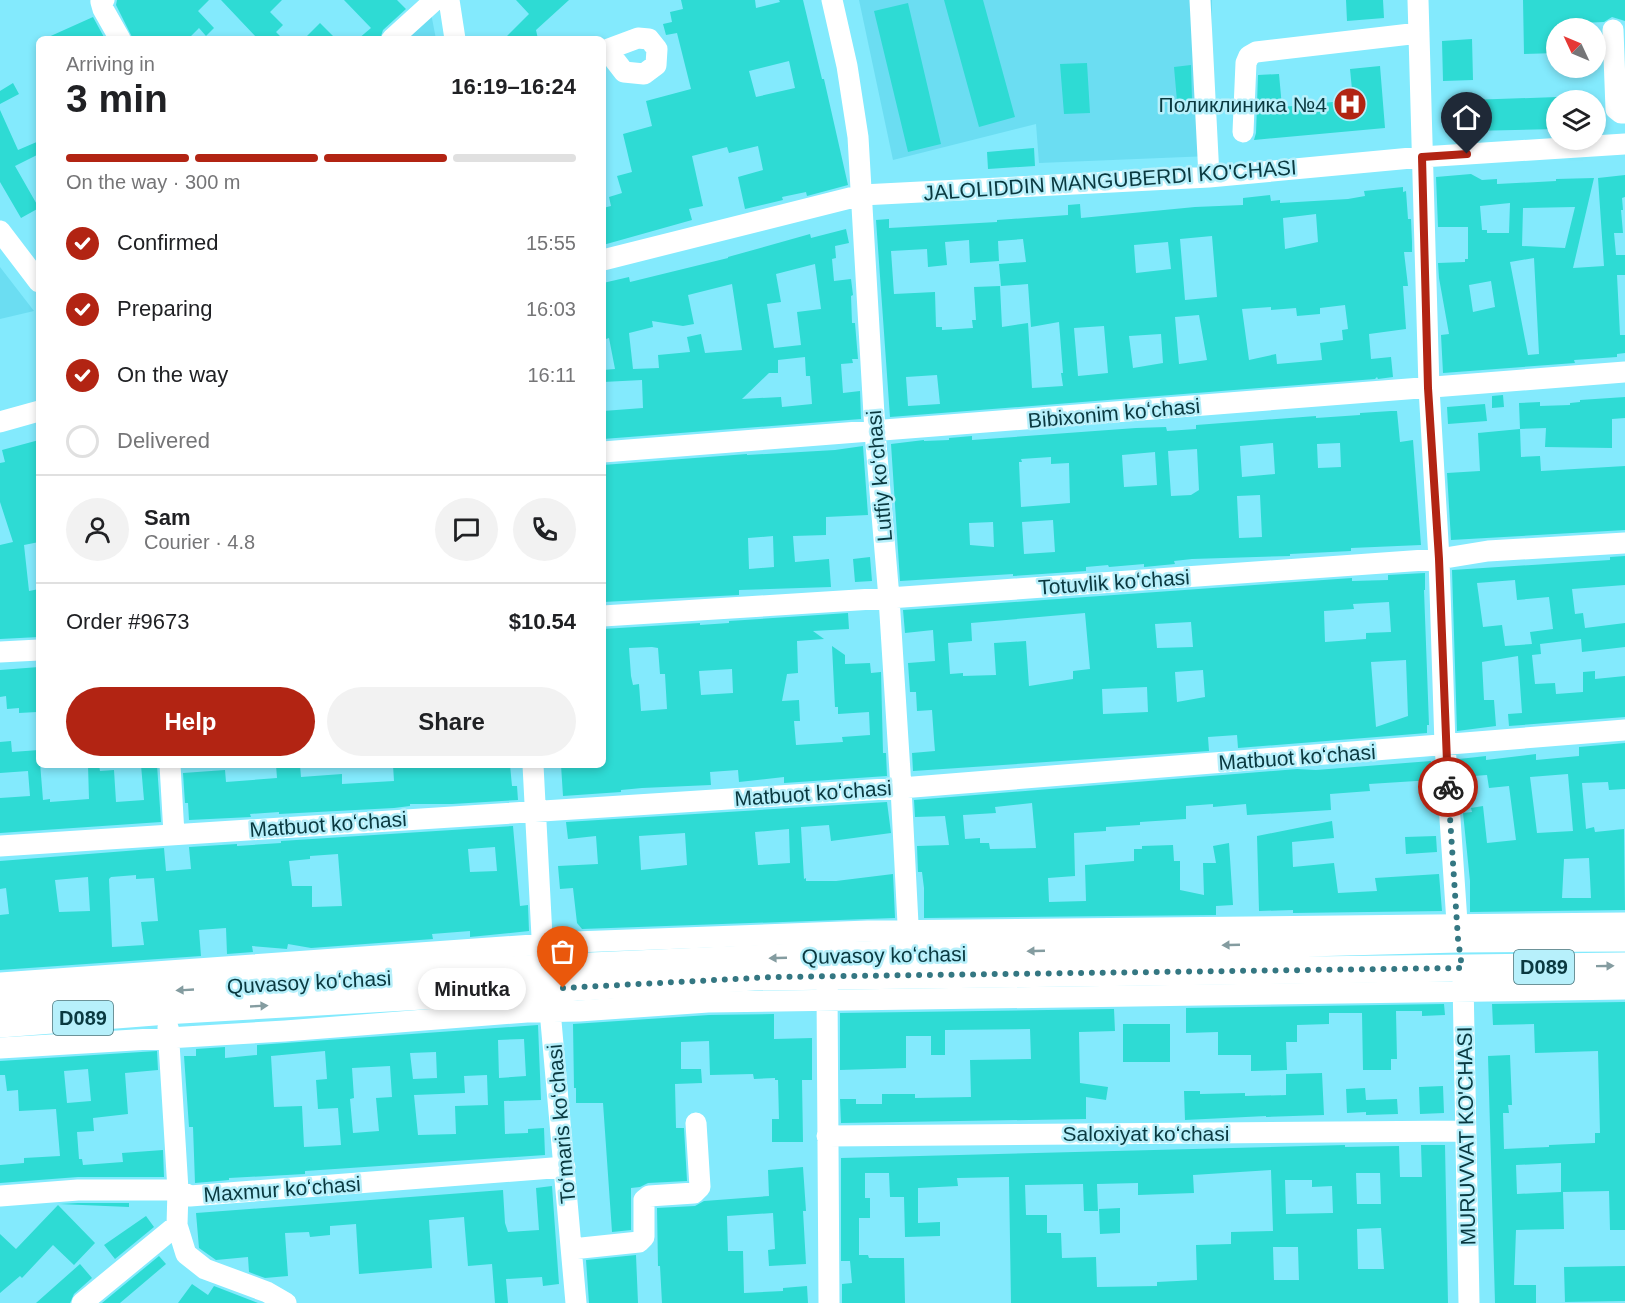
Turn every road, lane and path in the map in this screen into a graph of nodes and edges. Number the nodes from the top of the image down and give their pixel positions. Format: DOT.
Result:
graph roads {
  1 [pos="104,0"];
  2 [pos="435,0"];
  3 [pos="449,0"];
  4 [pos="832,0"];
  5 [pos="1200,0"];
  6 [pos="1418,0"];
  7 [pos="1613,30"];
  8 [pos="1419,33"];
  9 [pos="118,36"];
  10 [pos="395,36"];
  11 [pos="455,36"];
  12 [pos="1625,113"];
  13 [pos="1243,132"];
  14 [pos="1625,144"];
  15 [pos="1422,157"];
  16 [pos="1209,177"];
  17 [pos="862,195"];
  18 [pos="0,231"];
  19 [pos="606,259"];
  20 [pos="36,278"];
  21 [pos="1625,372"];
  22 [pos="1428,388"];
  23 [pos="36,412"];
  24 [pos="0,422"];
  25 [pos="875,432"];
  26 [pos="606,452"];
  27 [pos="1625,543"];
  28 [pos="1439,559"];
  29 [pos="889,598"];
  30 [pos="606,616"];
  31 [pos="36,650"];
  32 [pos="0,652"];
  33 [pos="1625,730"];
  34 [pos="1445,745"];
  35 [pos="170,768"];
  36 [pos="534,768"];
  37 [pos="901,788"];
  38 [pos="536,811"];
  39 [pos="174,834"];
  40 [pos="0,846"];
  41 [pos="1625,923"];
  42 [pos="1458,932"];
  43 [pos="1625,938"];
  44 [pos="908,943"];
  45 [pos="1625,966"];
  46 [pos="546,978"];
  47 [pos="1463,980"];
  48 [pos="132,983"];
  49 [pos="0,984"];
  50 [pos="821,984"];
  51 [pos="1625,989"];
  52 [pos="0,1003"];
  53 [pos="173,1011"];
  54 [pos="0,1024"];
  55 [pos="170,1040"];
  56 [pos="0,1048"];
  57 [pos="696,1124"];
  58 [pos="1465,1131"];
  59 [pos="827,1136"];
  60 [pos="565,1167"];
  61 [pos="178,1190"];
  62 [pos="0,1196"];
  63 [pos="177,1225"];
  64 [pos="572,1249"];
  65 [pos="82,1303"];
  66 [pos="286,1303"];
  67 [pos="576,1303"];
  68 [pos="829,1303"];
  69 [pos="1469,1303"];
  1 -- 9 [label="street"];
  2 -- 10 [label="street"];
  3 -- 11 [label="street"];
  4 -- 17 [label="street, Lutfiy koʻchasi"];
  5 -- 16 [label="street"];
  6 -- 8 [label="street, MURUVVAT KO'CHASI"];
  7 -- 12 [label="street"];
  8 -- 13 [label="street"];
  8 -- 15 [label="street, MURUVVAT KO'CHASI"];
  14 -- 15 [label="street, JALOLIDDIN MANGUBERDI KO'CHASI"];
  15 -- 16 [label="street, JALOLIDDIN MANGUBERDI KO'CHASI"];
  15 -- 22 [label="street, MURUVVAT KO'CHASI"];
  16 -- 17 [label="street, JALOLIDDIN MANGUBERDI KO'CHASI"];
  17 -- 19 [label="street, JALOLIDDIN MANGUBERDI KO'CHASI"];
  17 -- 25 [label="street, Lutfiy koʻchasi"];
  18 -- 20 [label="street"];
  21 -- 22 [label="street, Bibixonim koʻchasi"];
  22 -- 25 [label="street, Bibixonim koʻchasi"];
  22 -- 28 [label="street, MURUVVAT KO'CHASI"];
  23 -- 24 [label="street"];
  25 -- 26 [label="street, Bibixonim koʻchasi"];
  25 -- 29 [label="street, Lutfiy koʻchasi"];
  27 -- 28 [label="street, Totuvlik koʻchasi"];
  28 -- 29 [label="street, Totuvlik koʻchasi"];
  28 -- 34 [label="street, MURUVVAT KO'CHASI"];
  29 -- 30 [label="street, Totuvlik koʻchasi"];
  29 -- 37 [label="street, Lutfiy koʻchasi"];
  31 -- 32 [label="street"];
  33 -- 34 [label="street, Matbuot koʻchasi"];
  34 -- 37 [label="street, Matbuot koʻchasi"];
  34 -- 42 [label="street, MURUVVAT KO'CHASI"];
  35 -- 39 [label="street"];
  36 -- 38 [label="street, Toʻmaris koʻchasi"];
  37 -- 38 [label="street, Matbuot koʻchasi"];
  37 -- 44 [label="street, Lutfiy koʻchasi"];
  38 -- 39 [label="street, Matbuot koʻchasi"];
  38 -- 46 [label="street, Toʻmaris koʻchasi"];
  39 -- 40 [label="street, Matbuot koʻchasi"];
  41 -- 42 [label="street"];
  42 -- 43 [label="main road, Quvasoy koʻchasi / D089"];
  42 -- 44 [label="main road, Quvasoy koʻchasi / D089"];
  42 -- 47 [label="street, MURUVVAT KO'CHASI"];
  44 -- 46 [label="main road, Quvasoy koʻchasi / D089"];
  47 -- 45 [label="main road, Quvasoy koʻchasi / D089, one-way"];
  46 -- 48 [label="main road, Quvasoy koʻchasi / D089"];
  46 -- 50 [label="main road, Quvasoy koʻchasi / D089"];
  53 -- 46 [label="main road, Quvasoy koʻchasi / D089, one-way"];
  46 -- 55 [label="street"];
  46 -- 60 [label="street, Toʻmaris koʻchasi"];
  47 -- 50 [label="main road, Quvasoy koʻchasi / D089"];
  47 -- 51 [label="street"];
  47 -- 58 [label="street, MURUVVAT KO'CHASI"];
  48 -- 49 [label="street"];
  48 -- 52 [label="main road, Quvasoy koʻchasi / D089"];
  50 -- 59 [label="street"];
  53 -- 54 [label="main road, Quvasoy koʻchasi / D089"];
  53 -- 55 [label="street"];
  55 -- 56 [label="street"];
  55 -- 61 [label="street"];
  57 -- 64 [label="street"];
  58 -- 59 [label="street, Saloxiyat koʻchasi"];
  58 -- 69 [label="street, MURUVVAT KO'CHASI"];
  59 -- 68 [label="street"];
  60 -- 61 [label="street, Maxmur koʻchasi"];
  60 -- 64 [label="street, Toʻmaris koʻchasi"];
  61 -- 62 [label="street, Maxmur koʻchasi"];
  61 -- 63 [label="street"];
  63 -- 65 [label="street"];
  63 -- 66 [label="street"];
  64 -- 67 [label="street, Toʻmaris koʻchasi"];
}
